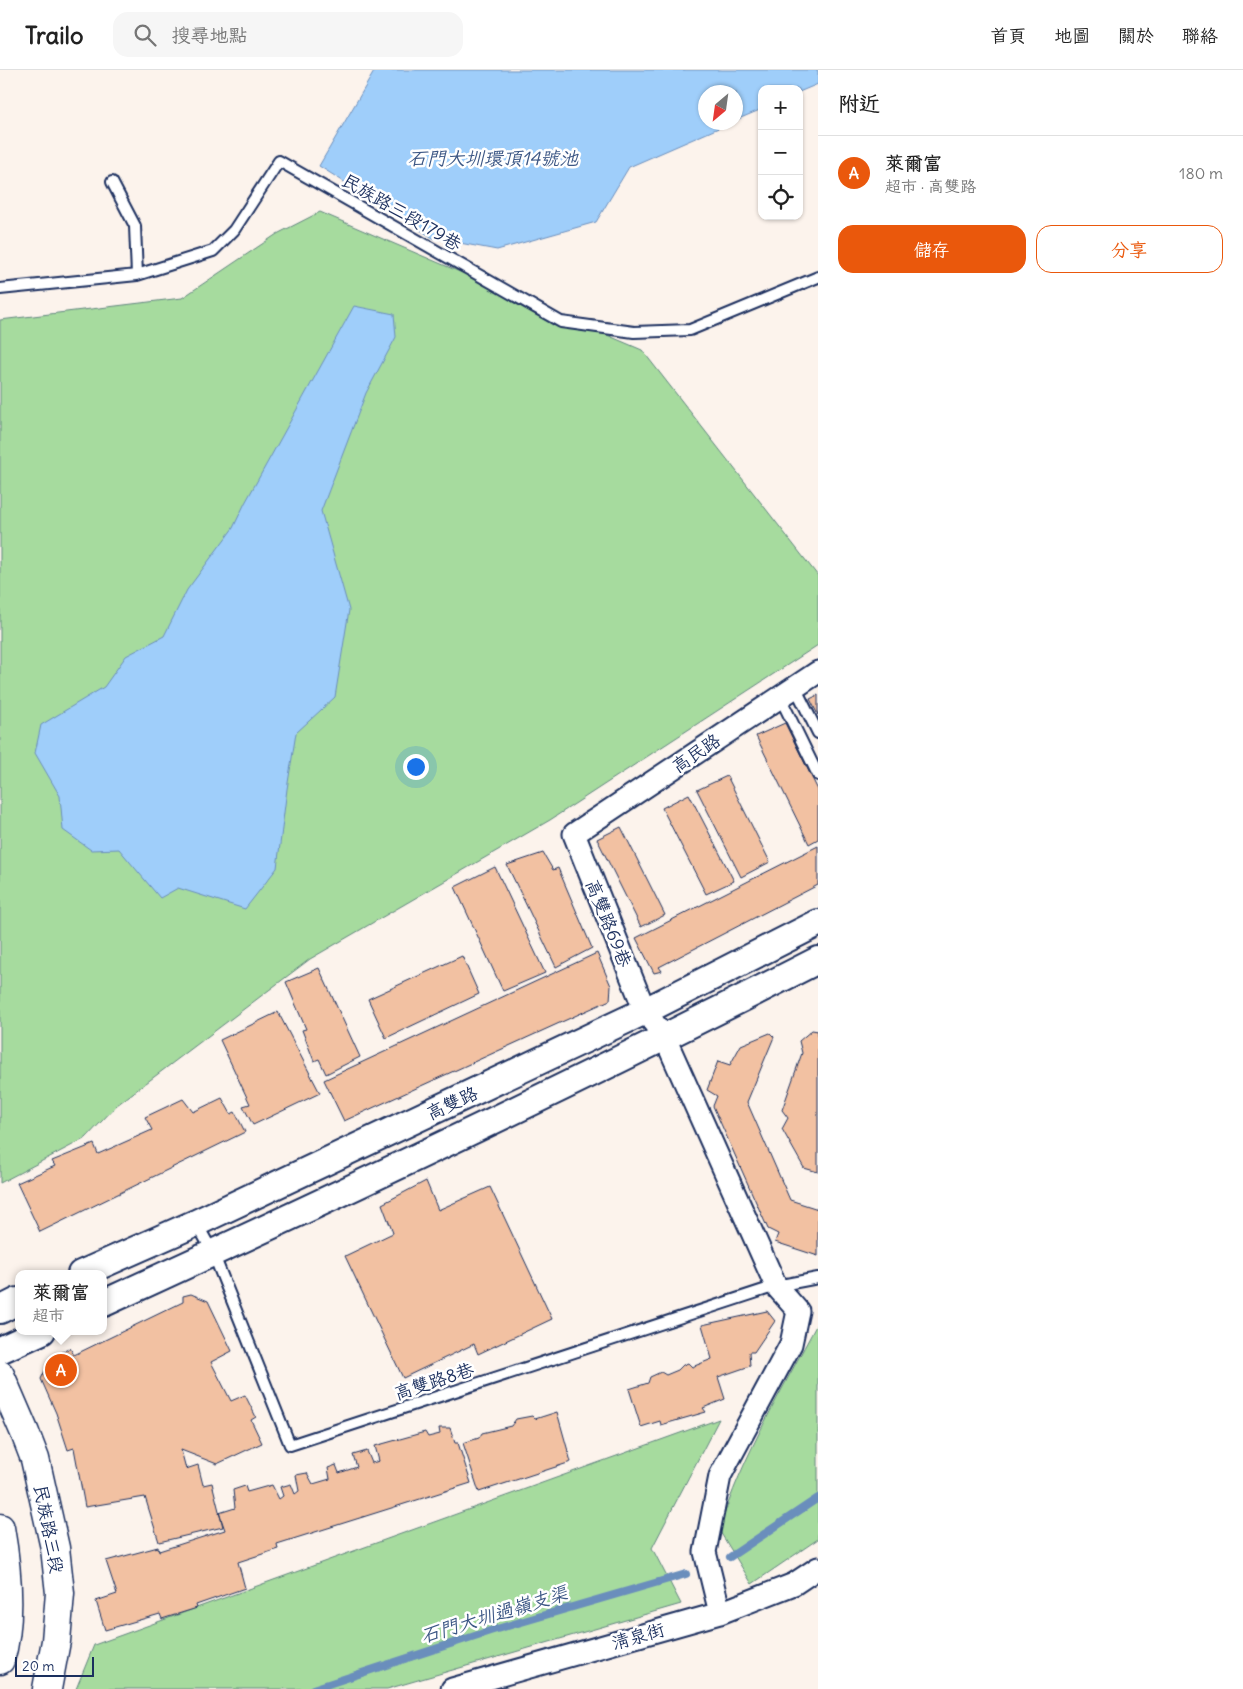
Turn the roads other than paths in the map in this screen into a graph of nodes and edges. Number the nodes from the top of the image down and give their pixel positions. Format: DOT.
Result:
graph roads {
  1 [pos="112,182"];
  2 [pos="137,275"];
  3 [pos="818,277"];
  4 [pos="0,290"];
  5 [pos="818,672"];
  6 [pos="788,692"];
  7 [pos="818,733"];
  8 [pos="818,775"];
  9 [pos="574,834"];
  10 [pos="818,923"];
  11 [pos="818,960"];
  12 [pos="645,1011"];
  13 [pos="665,1038"];
  14 [pos="196,1223"];
  15 [pos="213,1253"];
  16 [pos="90,1270"];
  17 [pos="818,1278"];
  18 [pos="776,1286"];
  19 [pos="15,1302"];
  20 [pos="107,1302"];
  21 [pos="0,1310"];
  22 [pos="33,1335"];
  23 [pos="0,1350"];
  24 [pos="0,1375"];
  25 [pos="0,1528"];
  26 [pos="818,1568"];
  27 [pos="720,1613"];
  28 [pos="0,1660"];
  29 [pos="47,1689"];
  30 [pos="452,1689"];
  1 -- 2 [label="lane"];
  2 -- 3 [label="lane, 民族路三段179巷"];
  2 -- 4 [label="lane, 民族路三段179巷"];
  5 -- 6 [label="street, 高民路"];
  6 -- 7 [label="lane"];
  6 -- 8 [label="lane"];
  6 -- 9 [label="street, 高民路"];
  9 -- 12 [label="street, 高雙路69巷"];
  10 -- 12 [label="street, 高雙路"];
  11 -- 13 [label="street, 高雙路"];
  12 -- 13 [label="street, 高雙路69巷"];
  12 -- 14 [label="street, 高雙路"];
  13 -- 15 [label="street, 高雙路"];
  13 -- 18 [label="street, 高雙路69巷"];
  14 -- 15 [label="lane, 高雙路8巷"];
  14 -- 16 [label="street, 高雙路"];
  15 -- 18 [label="lane, 高雙路8巷"];
  15 -- 20 [label="street, 高雙路"];
  17 -- 18 [label="lane, 高雙路8巷"];
  18 -- 27 [label="street, 高雙路69巷"];
  19 -- 21 [label="street"];
  22 -- 23 [label="street"];
  24 -- 29 [label="main road, 民族路三段"];
  25 -- 28 [label="main road"];
  26 -- 27 [label="street, 清泉街"];
  27 -- 30 [label="street, 清泉街"];
}
